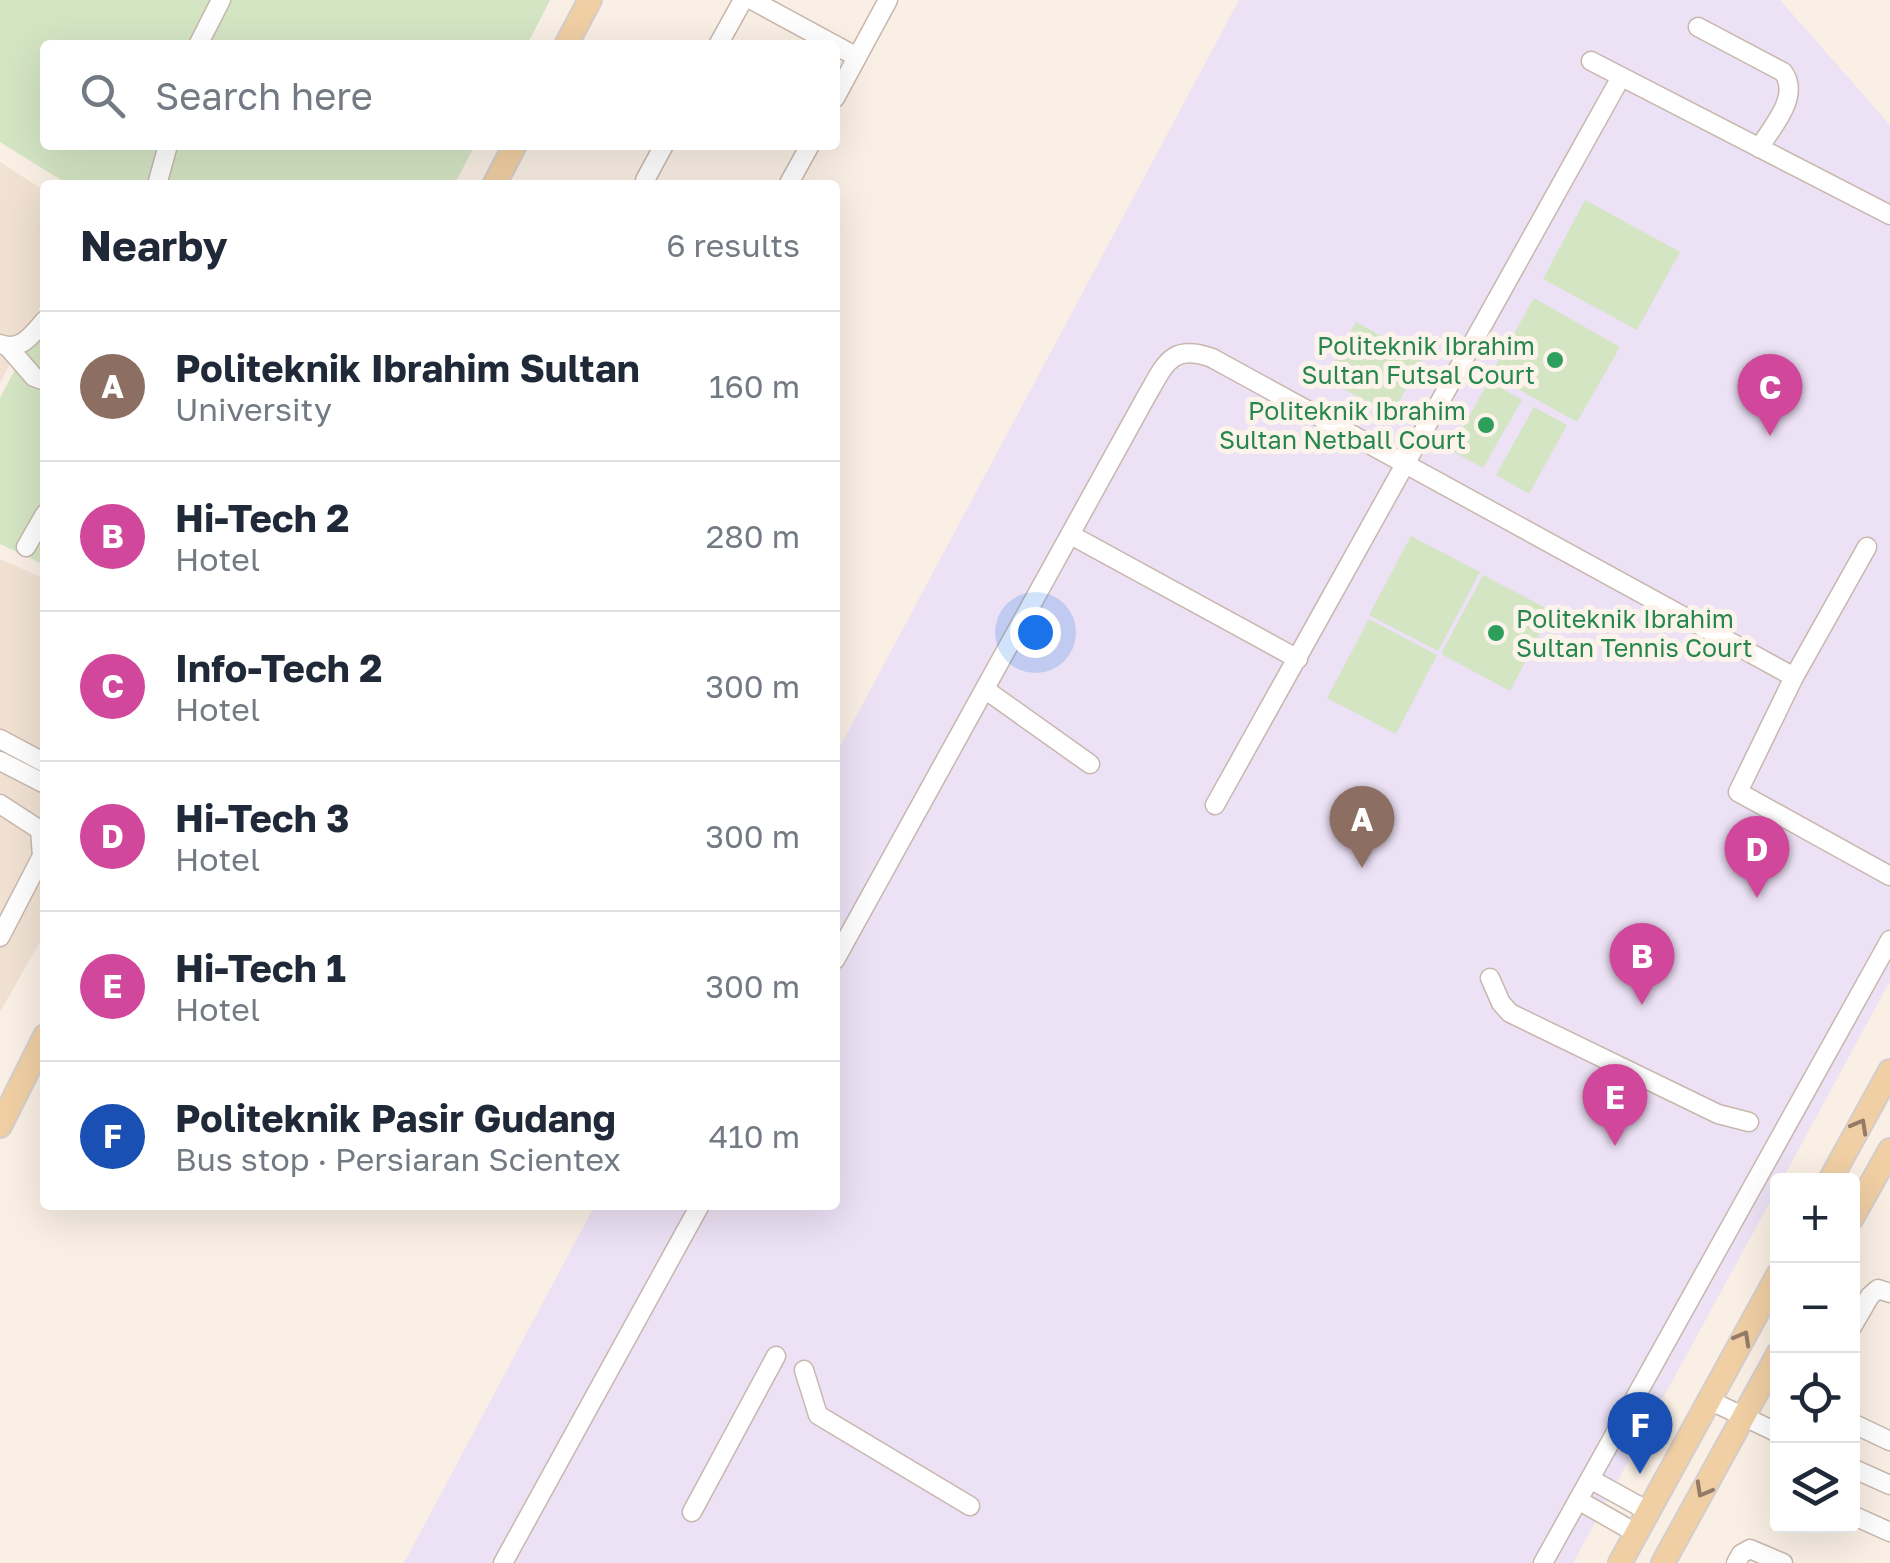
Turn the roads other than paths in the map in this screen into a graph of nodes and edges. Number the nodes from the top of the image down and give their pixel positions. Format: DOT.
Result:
graph roads {
  1 [pos="220,0"];
  2 [pos="590,0"];
  3 [pos="743,0"];
  4 [pos="752,0"];
  5 [pos="888,0"];
  6 [pos="1698,27"];
  7 [pos="200,40"];
  8 [pos="569,40"];
  9 [pos="721,40"];
  10 [pos="828,40"];
  11 [pos="840,46"];
  12 [pos="858,56"];
  13 [pos="1591,61"];
  14 [pos="1621,77"];
  15 [pos="840,89"];
  16 [pos="1759,148"];
  17 [pos="166,150"];
  18 [pos="512,150"];
  19 [pos="661,150"];
  20 [pos="807,150"];
  21 [pos="156,180"];
  22 [pos="497,180"];
  23 [pos="645,180"];
  24 [pos="791,180"];
  25 [pos="1890,215"];
  26 [pos="40,325"];
  27 [pos="4,345"];
  28 [pos="40,379"];
  29 [pos="1407,465"];
  30 [pos="40,523"];
  31 [pos="1072,535"];
  32 [pos="26,547"];
  33 [pos="1867,547"];
  34 [pos="1298,659"];
  35 [pos="1794,676"];
  36 [pos="986,690"];
  37 [pos="0,739"];
  38 [pos="40,760"];
  39 [pos="1,764"];
  40 [pos="1090,764"];
  41 [pos="40,782"];
  42 [pos="0,804"];
  43 [pos="1215,805"];
  44 [pos="40,830"];
  45 [pos="40,860"];
  46 [pos="1890,876"];
  47 [pos="0,937"];
  48 [pos="1890,940"];
  49 [pos="840,951"];
  50 [pos="1490,978"];
  51 [pos="40,1046"];
  52 [pos="1890,1071"];
  53 [pos="1748,1122"];
  54 [pos="0,1126"];
  55 [pos="1890,1150"];
  56 [pos="1834,1173"];
  57 [pos="1860,1204"];
  58 [pos="697,1210"];
  59 [pos="1770,1290"];
  60 [pos="1884,1291"];
  61 [pos="1860,1313"];
  62 [pos="776,1356"];
  63 [pos="1770,1369"];
  64 [pos="804,1370"];
  65 [pos="1709,1400"];
  66 [pos="1743,1418"];
  67 [pos="1860,1427"];
  68 [pos="1770,1430"];
  69 [pos="1890,1440"];
  70 [pos="1860,1472"];
  71 [pos="1590,1478"];
  72 [pos="1890,1485"];
  73 [pos="1578,1500"];
  74 [pos="970,1506"];
  75 [pos="1648,1511"];
  76 [pos="692,1512"];
  77 [pos="1860,1519"];
  78 [pos="1890,1532"];
  79 [pos="1636,1533"];
  80 [pos="503,1563"];
  81 [pos="1542,1563"];
  82 [pos="1620,1563"];
  83 [pos="1662,1563"];
  84 [pos="1736,1563"];
  85 [pos="1783,1563"];
  1 -- 7 [label="street"];
  2 -- 8 [label="main road"];
  3 -- 9 [label="street"];
  4 -- 10 [label="street"];
  5 -- 12 [label="street"];
  6 -- 16 [label="street"];
  11 -- 12 [label="street"];
  12 -- 15 [label="street"];
  13 -- 14 [label="street"];
  14 -- 16 [label="street"];
  14 -- 29 [label="street"];
  16 -- 25 [label="street"];
  17 -- 21 [label="street"];
  18 -- 22 [label="main road"];
  19 -- 23 [label="street"];
  20 -- 24 [label="street"];
  26 -- 27 [label="street"];
  27 -- 28 [label="street"];
  29 -- 31 [label="street"];
  29 -- 34 [label="street"];
  29 -- 35 [label="street"];
  30 -- 32 [label="street"];
  31 -- 34 [label="street"];
  31 -- 36 [label="street"];
  33 -- 35 [label="street"];
  34 -- 43 [label="street"];
  35 -- 46 [label="street"];
  36 -- 40 [label="street"];
  36 -- 49 [label="street"];
  37 -- 38 [label="street"];
  39 -- 41 [label="street"];
  42 -- 44 [label="street"];
  45 -- 47 [label="street"];
  48 -- 71 [label="street"];
  50 -- 53 [label="street"];
  51 -- 54 [label="main road"];
  56 -- 52 [label="main road, one-way"];
  55 -- 57 [label="main road"];
  58 -- 80 [label="street"];
  65 -- 59 [label="main road, one-way"];
  60 -- 61 [label="street"];
  62 -- 76 [label="street"];
  63 -- 66 [label="main road"];
  64 -- 74 [label="street"];
  65 -- 66 [label="street"];
  65 -- 75 [label="main road"];
  66 -- 68 [label="street"];
  66 -- 83 [label="main road, one-way"];
  67 -- 69 [label="street"];
  70 -- 72 [label="street"];
  71 -- 73 [label="street"];
  71 -- 75 [label="street"];
  73 -- 79 [label="street"];
  73 -- 81 [label="street"];
  75 -- 79 [label="main road"];
  77 -- 78 [label="street"];
  79 -- 82 [label="main road"];
  84 -- 85 [label="street"];
}
